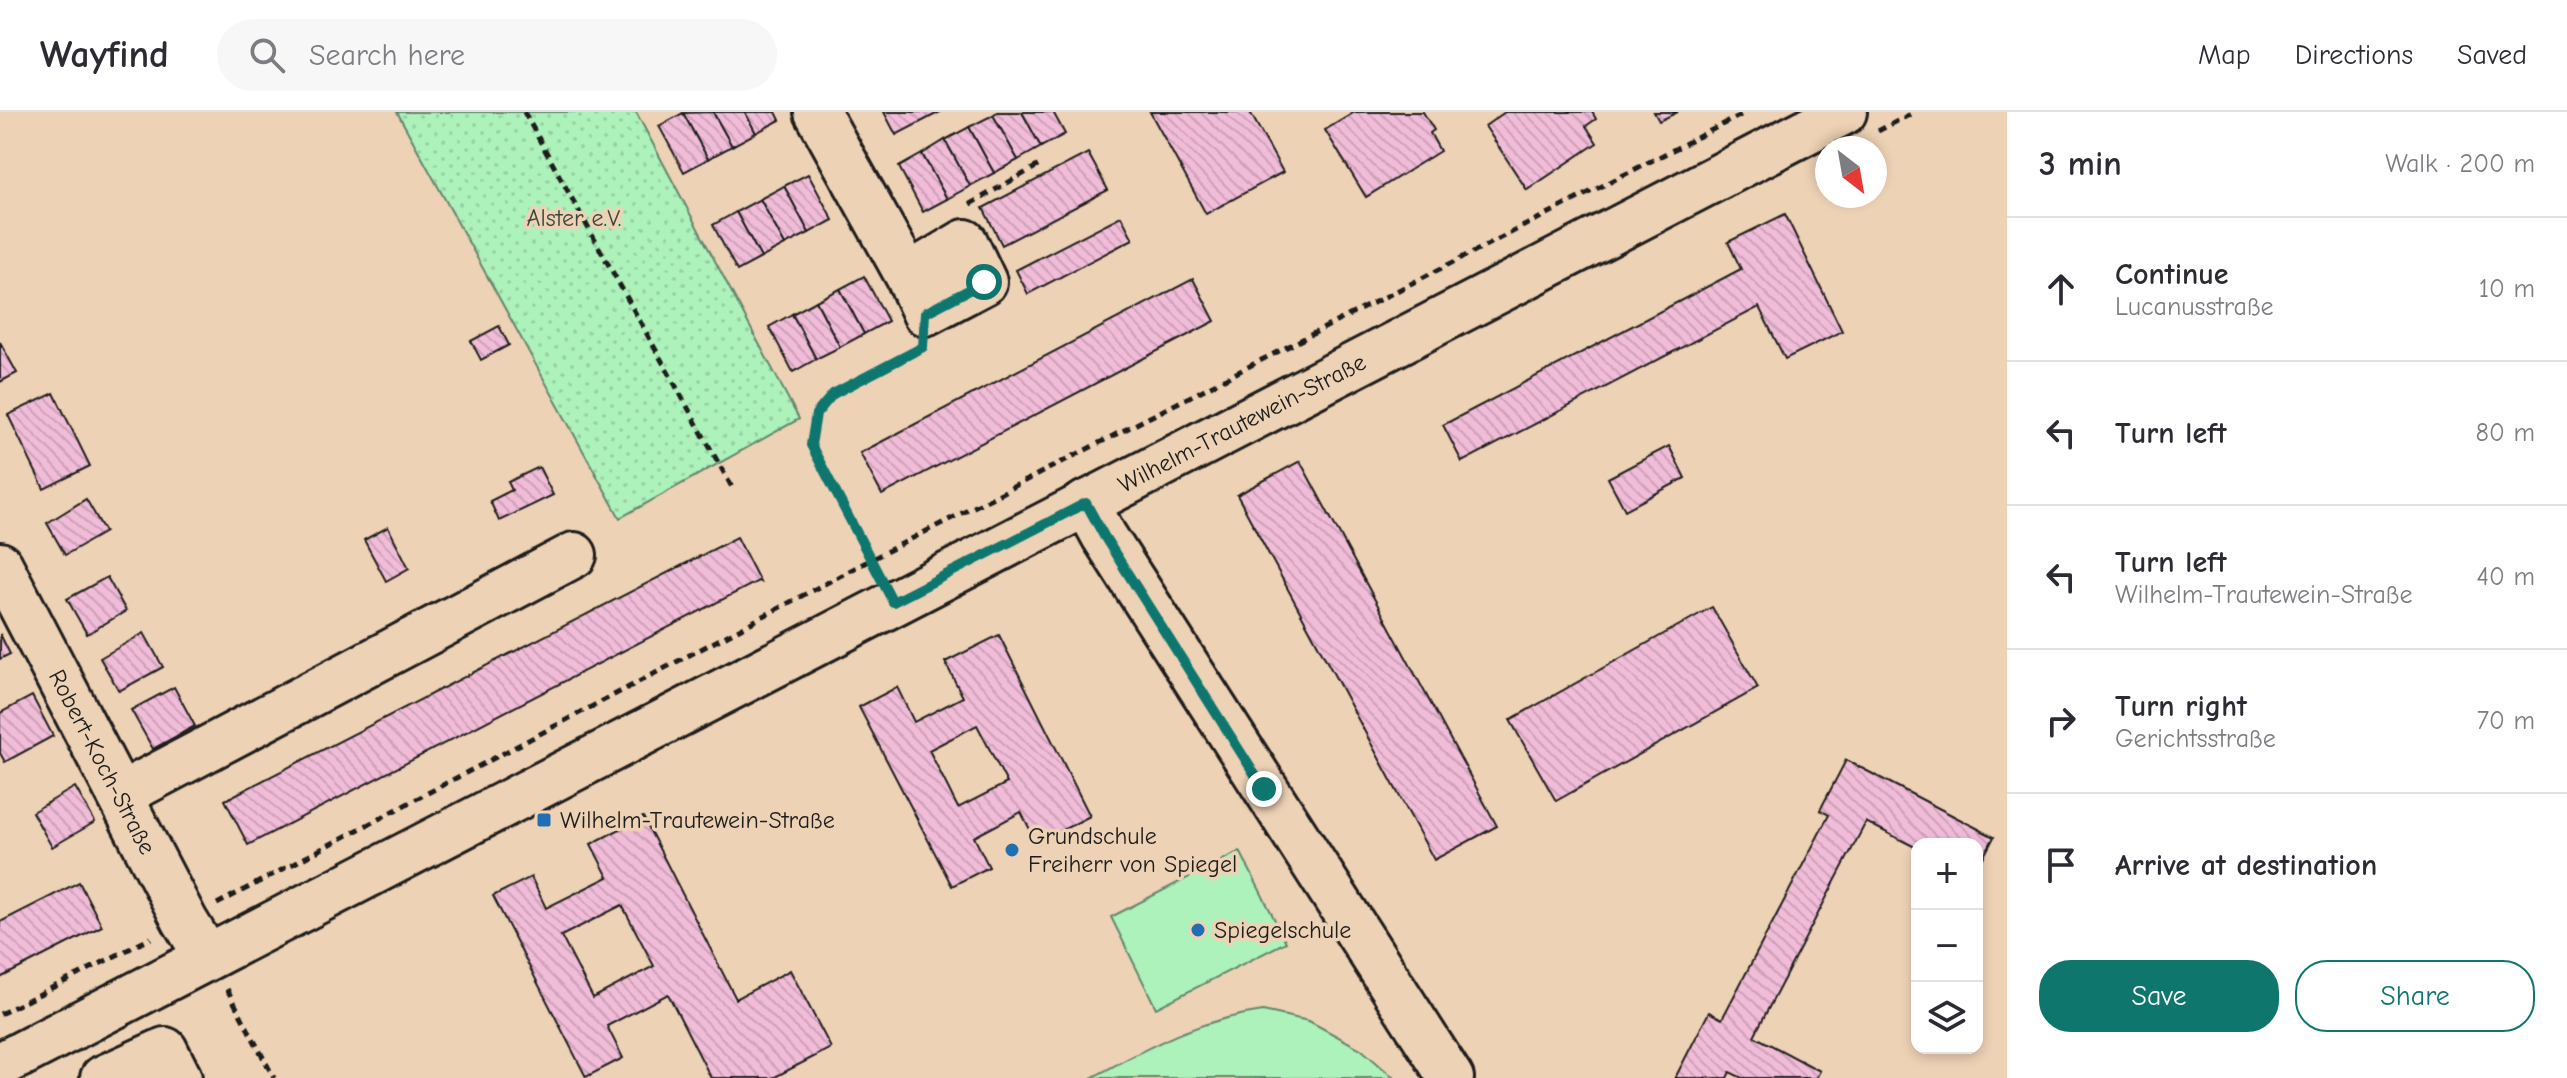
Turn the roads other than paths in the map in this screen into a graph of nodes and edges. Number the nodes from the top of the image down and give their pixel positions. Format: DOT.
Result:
graph roads {
  1 [pos="817,112"];
  2 [pos="1844,112"];
  3 [pos="916,294"];
  4 [pos="1086,503"];
  5 [pos="574,555"];
  6 [pos="0,565"];
  7 [pos="120,795"];
  8 [pos="196,939"];
  9 [pos="10,1067"];
  10 [pos="103,1078"];
  11 [pos="179,1078"];
  12 [pos="1451,1078"];
  1 -- 3 [label="street"];
  2 -- 4 [label="street, Wilhelm-Trautewein-Straße"];
  4 -- 8 [label="street, Wilhelm-Trautewein-Straße"];
  4 -- 12 [label="street"];
  5 -- 7 [label="street"];
  6 -- 7 [label="street, Robert-Koch-Straße"];
  7 -- 8 [label="street, Robert-Koch-Straße"];
  8 -- 9 [label="street, Wilhelm-Trautewein-Straße"];
  10 -- 11 [label="street"];
}
